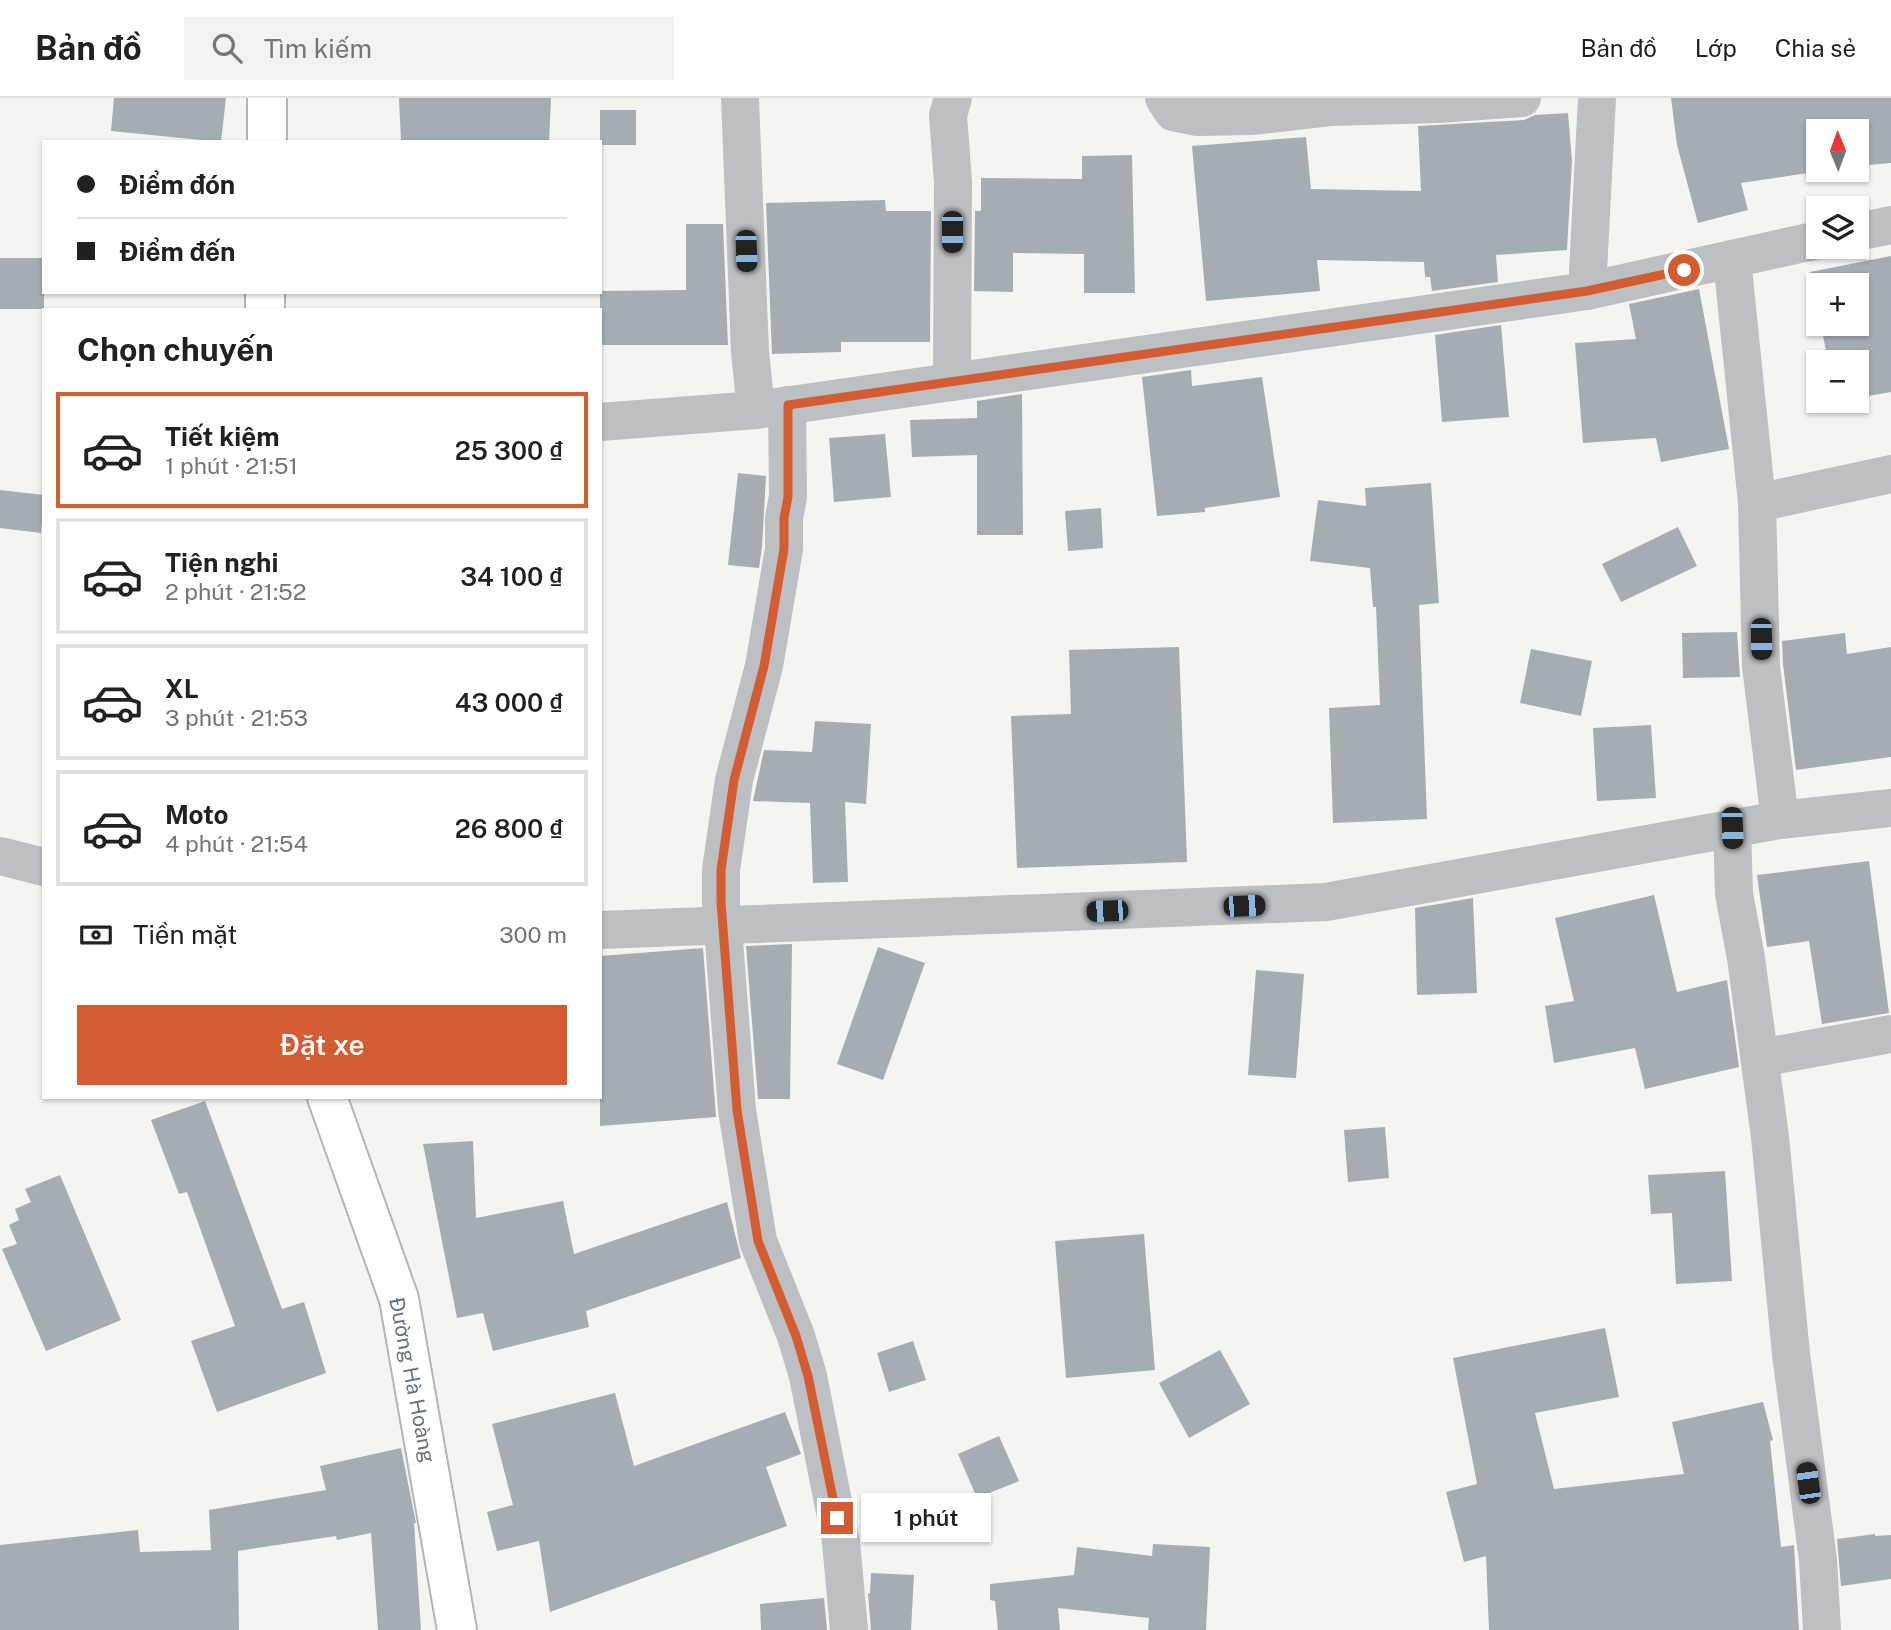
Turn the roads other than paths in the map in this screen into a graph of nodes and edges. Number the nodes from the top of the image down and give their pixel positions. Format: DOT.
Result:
graph roads {
  1 [pos="267,98"];
  2 [pos="740,98"];
  3 [pos="953,98"];
  4 [pos="1164,98"];
  5 [pos="1522,98"];
  6 [pos="1597,98"];
  7 [pos="267,140"];
  8 [pos="1891,225"];
  9 [pos="1869,230"];
  10 [pos="1806,243"];
  11 [pos="1732,259"];
  12 [pos="1587,291"];
  13 [pos="952,382"];
  14 [pos="772,407"];
  15 [pos="602,422"];
  16 [pos="1891,474"];
  17 [pos="1757,503"];
  18 [pos="1891,808"];
  19 [pos="1780,820"];
  20 [pos="1732,828"];
  21 [pos="0,856"];
  22 [pos="42,866"];
  23 [pos="725,926"];
  24 [pos="602,930"];
  25 [pos="1891,1034"];
  26 [pos="1760,1058"];
  27 [pos="328,1099"];
  28 [pos="457,1630"];
  29 [pos="849,1630"];
  30 [pos="1822,1630"];
  1 -- 7 [label="street"];
  2 -- 14 [label="street"];
  3 -- 13 [label="street"];
  4 -- 5 [label="street"];
  6 -- 12 [label="street"];
  8 -- 9 [label="street"];
  10 -- 11 [label="street"];
  11 -- 12 [label="street"];
  11 -- 17 [label="street"];
  12 -- 13 [label="street"];
  13 -- 14 [label="street"];
  14 -- 15 [label="street"];
  14 -- 23 [label="street"];
  16 -- 17 [label="street"];
  17 -- 19 [label="street"];
  18 -- 19 [label="street"];
  19 -- 20 [label="street"];
  20 -- 23 [label="street"];
  20 -- 26 [label="street"];
  21 -- 22 [label="street"];
  23 -- 24 [label="street"];
  23 -- 29 [label="street"];
  25 -- 26 [label="street"];
  26 -- 30 [label="street"];
  27 -- 28 [label="street, Đường Hà Hoàng"];
}
